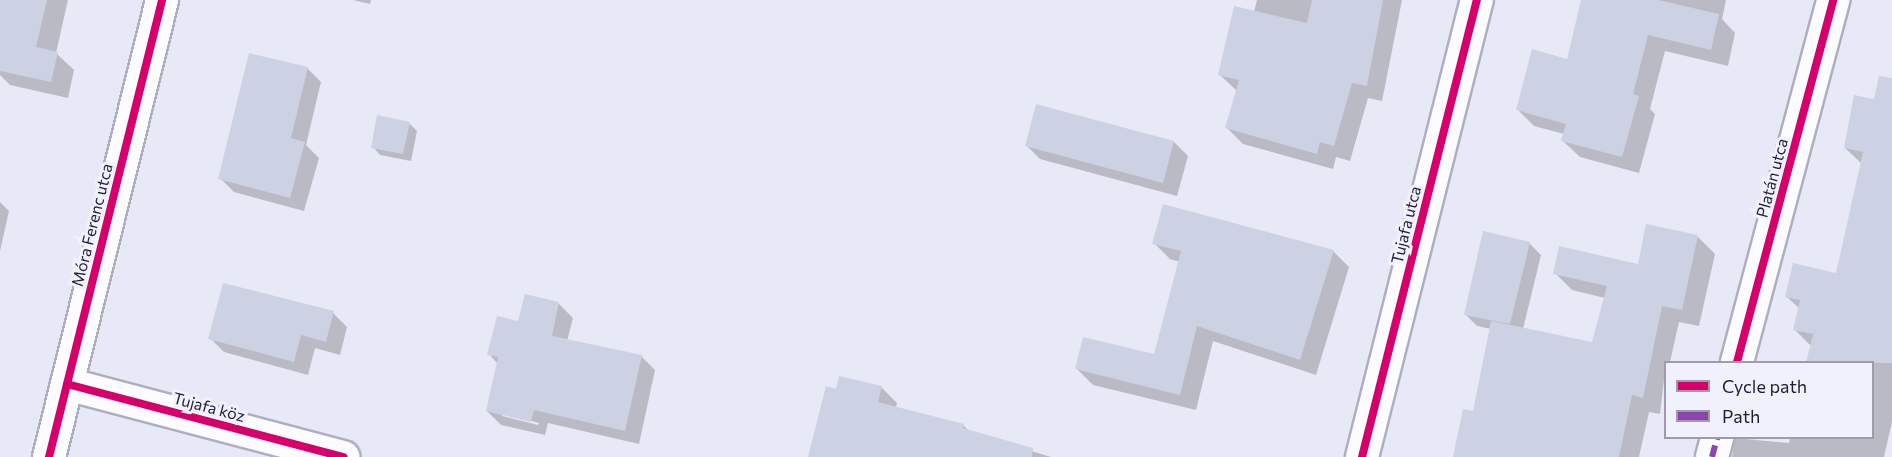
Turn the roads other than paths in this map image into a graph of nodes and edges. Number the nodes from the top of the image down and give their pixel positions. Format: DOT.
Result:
graph roads {
  1 [pos="162,0"];
  2 [pos="1477,0"];
  3 [pos="1833,0"];
  4 [pos="1738,361"];
  5 [pos="67,384"];
  6 [pos="1717,439"];
  7 [pos="49,457"];
  8 [pos="344,457"];
  9 [pos="1362,457"];
  10 [pos="1712,457"];
  1 -- 5 [label="street, Móra Ferenc utca"];
  2 -- 9 [label="street, Tujafa utca"];
  3 -- 4 [label="street, Platán utca"];
  5 -- 7 [label="street, Móra Ferenc utca"];
  5 -- 8 [label="street, Tujafa köz"];
  6 -- 10 [label="street"];
}
